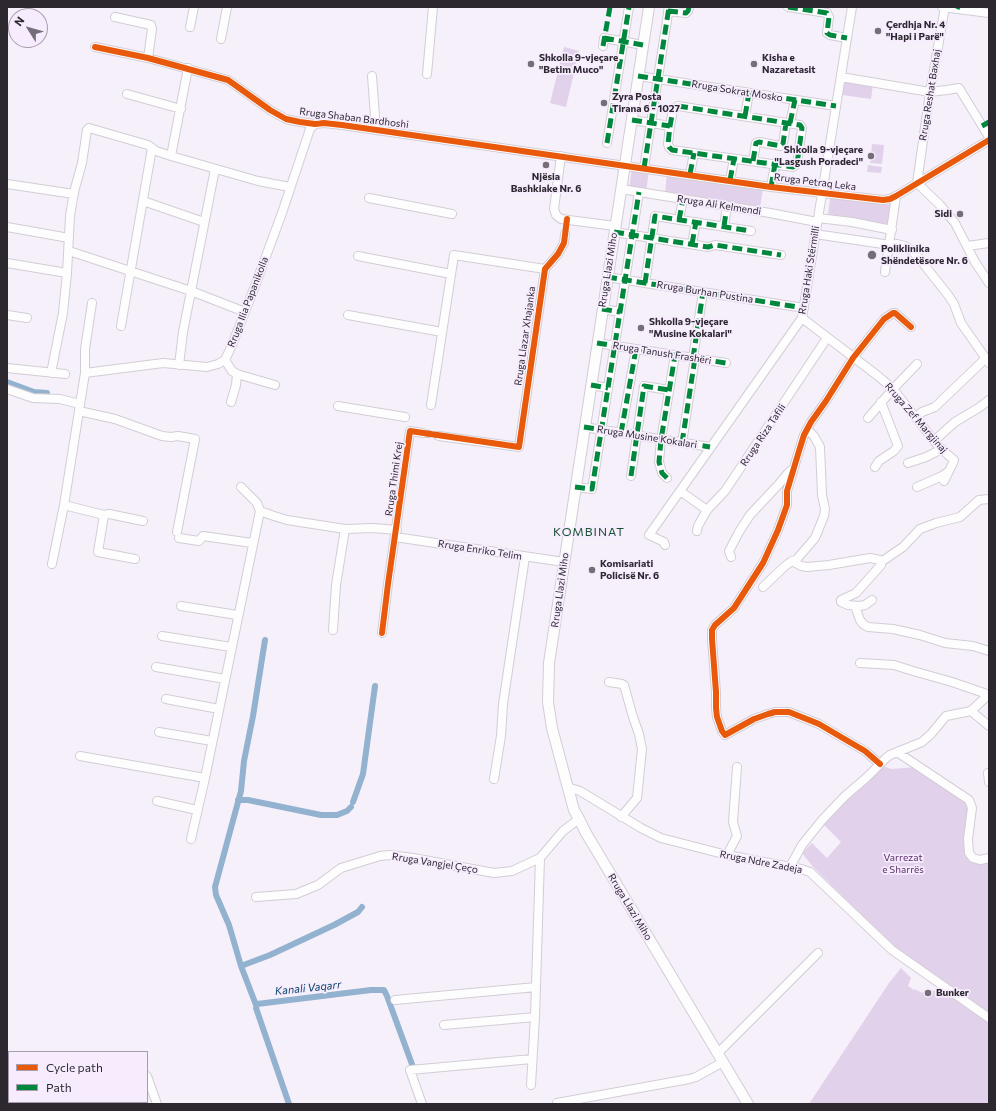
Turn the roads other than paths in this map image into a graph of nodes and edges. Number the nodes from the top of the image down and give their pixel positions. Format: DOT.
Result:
graph roads {
  1 [pos="194,7"];
  2 [pos="227,7"];
  3 [pos="433,7"];
  4 [pos="629,7"];
  5 [pos="649,7"];
  6 [pos="689,7"];
  7 [pos="788,7"];
  8 [pos="852,7"];
  9 [pos="942,7"];
  10 [pos="945,8"];
  11 [pos="958,8"];
  12 [pos="668,9"];
  13 [pos="989,13"];
  14 [pos="115,17"];
  15 [pos="190,27"];
  16 [pos="847,38"];
  17 [pos="221,39"];
  18 [pos="623,41"];
  19 [pos="643,45"];
  20 [pos="603,46"];
  21 [pos="95,47"];
  22 [pos="148,58"];
  23 [pos="188,68"];
  24 [pos="427,74"];
  25 [pos="372,76"];
  26 [pos="638,76"];
  27 [pos="841,78"];
  28 [pos="658,79"];
  29 [pos="930,92"];
  30 [pos="749,93"];
  31 [pos="127,94"];
  32 [pos="794,100"];
  33 [pos="836,106"];
  34 [pos="181,109"];
  35 [pos="745,116"];
  36 [pos="632,120"];
  37 [pos="651,123"];
  38 [pos="788,123"];
  39 [pos="315,124"];
  40 [pos="986,124"];
  41 [pos="670,126"];
  42 [pos="376,130"];
  43 [pos="989,137"];
  44 [pos="989,140"];
  45 [pos="607,143"];
  46 [pos="152,148"];
  47 [pos="694,153"];
  48 [pos="172,156"];
  49 [pos="561,156"];
  50 [pos="734,159"];
  51 [pos="753,161"];
  52 [pos="775,164"];
  53 [pos="624,166"];
  54 [pos="644,168"];
  55 [pos="215,169"];
  56 [pos="690,174"];
  57 [pos="730,180"];
  58 [pos="917,183"];
  59 [pos="7,184"];
  60 [pos="771,186"];
  61 [pos="290,187"];
  62 [pos="621,189"];
  63 [pos="639,192"];
  64 [pos="822,193"];
  65 [pos="74,194"];
  66 [pos="896,196"];
  67 [pos="369,198"];
  68 [pos="683,199"];
  69 [pos="143,201"];
  70 [pos="727,206"];
  71 [pos="452,214"];
  72 [pos="567,219"];
  73 [pos="679,220"];
  74 [pos="818,220"];
  75 [pos="204,222"];
  76 [pos="696,222"];
  77 [pos="724,226"];
  78 [pos="7,227"];
  79 [pos="614,229"];
  80 [pos="751,230"];
  81 [pos="892,230"];
  82 [pos="632,234"];
  83 [pos="816,234"];
  84 [pos="69,238"];
  85 [pos="652,238"];
  86 [pos="989,242"];
  87 [pos="692,244"];
  88 [pos="890,245"];
  89 [pos="968,246"];
  90 [pos="69,251"];
  91 [pos="781,255"];
  92 [pos="358,256"];
  93 [pos="7,264"];
  94 [pos="545,269"];
  95 [pos="131,272"];
  96 [pos="885,272"];
  97 [pos="67,273"];
  98 [pos="451,274"];
  99 [pos="607,277"];
  100 [pos="625,280"];
  101 [pos="645,283"];
  102 [pos="989,283"];
  103 [pos="191,292"];
  104 [pos="703,292"];
  105 [pos="92,303"];
  106 [pos="804,308"];
  107 [pos="602,309"];
  108 [pos="245,312"];
  109 [pos="620,312"];
  110 [pos="7,315"];
  111 [pos="348,315"];
  112 [pos="27,318"];
  113 [pos="802,318"];
  114 [pos="121,326"];
  115 [pos="911,327"];
  116 [pos="442,332"];
  117 [pos="827,338"];
  118 [pos="597,343"];
  119 [pos="615,346"];
  120 [pos="636,349"];
  121 [pos="675,355"];
  122 [pos="694,358"];
  123 [pos="853,358"];
  124 [pos="224,360"];
  125 [pos="987,360"];
  126 [pos="726,363"];
  127 [pos="917,364"];
  128 [pos="179,365"];
  129 [pos="7,368"];
  130 [pos="51,373"];
  131 [pos="85,373"];
  132 [pos="65,374"];
  133 [pos="237,374"];
  134 [pos="275,385"];
  135 [pos="590,385"];
  136 [pos="608,388"];
  137 [pos="7,389"];
  138 [pos="893,389"];
  139 [pos="669,390"];
  140 [pos="989,400"];
  141 [pos="231,402"];
  142 [pos="881,402"];
  143 [pos="431,405"];
  144 [pos="338,406"];
  145 [pos="80,408"];
  146 [pos="405,417"];
  147 [pos="916,417"];
  148 [pos="868,418"];
  149 [pos="584,427"];
  150 [pos="807,429"];
  151 [pos="601,430"];
  152 [pos="423,433"];
  153 [pos="621,433"];
  154 [pos="439,436"];
  155 [pos="637,436"];
  156 [pos="661,440"];
  157 [pos="935,440"];
  158 [pos="682,443"];
  159 [pos="710,447"];
  160 [pos="942,450"];
  161 [pos="908,463"];
  162 [pos="875,467"];
  163 [pos="794,468"];
  164 [pos="950,470"];
  165 [pos="631,476"];
  166 [pos="667,478"];
  167 [pos="944,481"];
  168 [pos="917,486"];
  169 [pos="241,487"];
  170 [pos="575,487"];
  171 [pos="680,491"];
  172 [pos="989,498"];
  173 [pos="64,505"];
  174 [pos="707,510"];
  175 [pos="260,511"];
  176 [pos="104,515"];
  177 [pos="143,521"];
  178 [pos="345,529"];
  179 [pos="697,530"];
  180 [pos="396,534"];
  181 [pos="252,543"];
  182 [pos="665,545"];
  183 [pos="525,557"];
  184 [pos="731,557"];
  185 [pos="135,559"];
  186 [pos="792,561"];
  187 [pos="564,562"];
  188 [pos="882,562"];
  189 [pos="52,564"];
  190 [pos="763,587"];
  191 [pos="872,600"];
  192 [pos="181,606"];
  193 [pos="855,606"];
  194 [pos="237,615"];
  195 [pos="333,630"];
  196 [pos="382,633"];
  197 [pos="162,636"];
  198 [pos="231,647"];
  199 [pos="989,651"];
  200 [pos="860,663"];
  201 [pos="156,667"];
  202 [pos="225,679"];
  203 [pos="609,682"];
  204 [pos="988,696"];
  205 [pos="166,699"];
  206 [pos="219,709"];
  207 [pos="971,711"];
  208 [pos="989,726"];
  209 [pos="159,732"];
  210 [pos="212,741"];
  211 [pos="899,751"];
  212 [pos="80,756"];
  213 [pos="880,764"];
  214 [pos="737,768"];
  215 [pos="988,773"];
  216 [pos="205,778"];
  217 [pos="494,779"];
  218 [pos="989,782"];
  219 [pos="568,787"];
  220 [pos="157,801"];
  221 [pos="197,810"];
  222 [pos="621,817"];
  223 [pos="579,819"];
  224 [pos="191,839"];
  225 [pos="727,856"];
  226 [pos="540,858"];
  227 [pos="989,858"];
  228 [pos="790,867"];
  229 [pos="256,897"];
  230 [pos="818,952"];
  231 [pos="536,987"];
  232 [pos="395,1000"];
  233 [pos="535,1017"];
  234 [pos="989,1018"];
  235 [pos="444,1025"];
  236 [pos="721,1058"];
  237 [pos="532,1059"];
  238 [pos="148,1079"];
  239 [pos="531,1085"];
  240 [pos="557,1103"];
  241 [pos="157,1104"];
  242 [pos="422,1104"];
  243 [pos="748,1104"];
  1 -- 15 [label="street"];
  2 -- 17 [label="street"];
  3 -- 24 [label="street"];
  4 -- 18 [label="street"];
  5 -- 19 [label="main road, Rruga Llazi Miho"];
  6 -- 12 [label="street"];
  7 -- 16 [label="street"];
  8 -- 16 [label="street, Rruga Haki Stërmilli"];
  9 -- 10 [label="street"];
  10 -- 11 [label="street"];
  10 -- 29 [label="street, Rruga Reshat Baxhaj"];
  11 -- 13 [label="street"];
  12 -- 28 [label="street"];
  14 -- 22 [label="street"];
  16 -- 27 [label="street, Rruga Haki Stërmilli"];
  18 -- 19 [label="street"];
  18 -- 20 [label="street"];
  18 -- 45 [label="street"];
  19 -- 26 [label="main road, Rruga Llazi Miho"];
  21 -- 22 [label="street, Rruga Shaban Bardhoshi"];
  22 -- 23 [label="street, Rruga Shaban Bardhoshi"];
  23 -- 34 [label="street"];
  23 -- 39 [label="street, Rruga Shaban Bardhoshi"];
  25 -- 42 [label="street"];
  26 -- 28 [label="street, Rruga Sokrat Mosko"];
  26 -- 36 [label="main road, Rruga Llazi Miho"];
  27 -- 29 [label="street"];
  27 -- 33 [label="street, Rruga Haki Stërmilli"];
  28 -- 30 [label="street, Rruga Sokrat Mosko"];
  28 -- 37 [label="street"];
  29 -- 40 [label="street"];
  29 -- 58 [label="street, Rruga Reshat Baxhaj"];
  30 -- 32 [label="street, Rruga Sokrat Mosko"];
  30 -- 35 [label="street"];
  31 -- 34 [label="street"];
  32 -- 33 [label="street, Rruga Sokrat Mosko"];
  32 -- 38 [label="street"];
  33 -- 64 [label="street, Rruga Haki Stërmilli"];
  34 -- 48 [label="street"];
  35 -- 38 [label="street"];
  35 -- 41 [label="street"];
  36 -- 37 [label="street"];
  36 -- 53 [label="main road, Rruga Llazi Miho"];
  37 -- 41 [label="street"];
  37 -- 54 [label="street"];
  38 -- 51 [label="street"];
  38 -- 52 [label="street"];
  39 -- 42 [label="street, Rruga Shaban Bardhoshi"];
  39 -- 61 [label="street, Rruga Ilia Papanikolla"];
  40 -- 43 [label="street"];
  41 -- 47 [label="street"];
  42 -- 49 [label="street, Rruga Shaban Bardhoshi"];
  44 -- 58 [label="street, Rruga Petraq Leka"];
  46 -- 48 [label="street"];
  46 -- 65 [label="street"];
  46 -- 69 [label="street"];
  47 -- 50 [label="street"];
  47 -- 56 [label="street"];
  48 -- 55 [label="street"];
  49 -- 53 [label="street, Rruga Shaban Bardhoshi"];
  49 -- 72 [label="street"];
  50 -- 51 [label="street"];
  50 -- 57 [label="street"];
  51 -- 52 [label="street"];
  52 -- 60 [label="street"];
  53 -- 54 [label="street, Rruga Petraq Leka"];
  53 -- 62 [label="main road, Rruga Llazi Miho"];
  54 -- 56 [label="street, Rruga Petraq Leka"];
  55 -- 61 [label="street"];
  55 -- 75 [label="street"];
  56 -- 57 [label="street, Rruga Petraq Leka"];
  57 -- 60 [label="street, Rruga Petraq Leka"];
  58 -- 66 [label="street, Rruga Petraq Leka"];
  58 -- 89 [label="street"];
  59 -- 65 [label="street"];
  60 -- 64 [label="street, Rruga Petraq Leka"];
  61 -- 108 [label="street, Rruga Ilia Papanikolla"];
  62 -- 63 [label="street, Rruga Ali Kelmendi"];
  62 -- 79 [label="main road, Rruga Llazi Miho"];
  63 -- 68 [label="street, Rruga Ali Kelmendi"];
  63 -- 82 [label="street"];
  64 -- 66 [label="street, Rruga Petraq Leka"];
  64 -- 74 [label="street, Rruga Haki Stërmilli"];
  65 -- 84 [label="street"];
  66 -- 81 [label="street"];
  67 -- 71 [label="street"];
  68 -- 70 [label="street, Rruga Ali Kelmendi"];
  68 -- 73 [label="street"];
  69 -- 75 [label="street"];
  69 -- 95 [label="street"];
  70 -- 74 [label="street, Rruga Ali Kelmendi"];
  70 -- 77 [label="street"];
  72 -- 79 [label="street"];
  72 -- 94 [label="street"];
  73 -- 76 [label="street"];
  73 -- 85 [label="street"];
  74 -- 81 [label="street, Rruga Ali Kelmendi"];
  74 -- 83 [label="street, Rruga Haki Stërmilli"];
  75 -- 103 [label="street"];
  76 -- 77 [label="street"];
  76 -- 87 [label="street"];
  77 -- 80 [label="street"];
  78 -- 84 [label="street"];
  79 -- 82 [label="street"];
  79 -- 99 [label="main road, Rruga Llazi Miho"];
  81 -- 88 [label="street"];
  82 -- 85 [label="street"];
  82 -- 100 [label="street"];
  83 -- 88 [label="street"];
  83 -- 106 [label="street, Rruga Haki Stërmilli"];
  84 -- 90 [label="street"];
  85 -- 87 [label="street"];
  85 -- 101 [label="street"];
  86 -- 89 [label="street"];
  87 -- 91 [label="street"];
  88 -- 96 [label="street"];
  88 -- 125 [label="street"];
  89 -- 102 [label="street"];
  90 -- 95 [label="street"];
  90 -- 97 [label="street"];
  92 -- 98 [label="street"];
  93 -- 97 [label="street"];
  94 -- 98 [label="street"];
  94 -- 154 [label="street, Rruga Llazar Xhajanka"];
  95 -- 103 [label="street"];
  95 -- 114 [label="street"];
  97 -- 130 [label="street"];
  98 -- 116 [label="street"];
  99 -- 100 [label="street, Rruga Burhan Pustina"];
  99 -- 107 [label="main road, Rruga Llazi Miho"];
  100 -- 101 [label="street, Rruga Burhan Pustina"];
  100 -- 109 [label="street"];
  101 -- 104 [label="street, Rruga Burhan Pustina"];
  103 -- 108 [label="street"];
  103 -- 128 [label="street"];
  104 -- 106 [label="street, Rruga Burhan Pustina"];
  104 -- 122 [label="street"];
  105 -- 131 [label="street"];
  106 -- 113 [label="street, Rruga Haki Stërmilli"];
  107 -- 109 [label="street"];
  107 -- 118 [label="main road, Rruga Llazi Miho"];
  108 -- 124 [label="street, Rruga Ilia Papanikolla"];
  109 -- 119 [label="street"];
  110 -- 112 [label="street"];
  111 -- 116 [label="street"];
  113 -- 117 [label="street, Rruga Zef Margjinaj"];
  113 -- 159 [label="street, Rruga Haki Stërmilli"];
  115 -- 123 [label="street"];
  116 -- 143 [label="street"];
  117 -- 123 [label="street, Rruga Zef Margjinaj"];
  117 -- 174 [label="street, Rruga Riza Tafili"];
  118 -- 119 [label="street, Rruga Tanush Frashëri"];
  118 -- 135 [label="main road, Rruga Llazi Miho"];
  119 -- 120 [label="street, Rruga Tanush Frashëri"];
  119 -- 136 [label="street"];
  120 -- 121 [label="street, Rruga Tanush Frashëri"];
  120 -- 153 [label="street"];
  121 -- 122 [label="street, Rruga Tanush Frashëri"];
  121 -- 139 [label="street"];
  122 -- 126 [label="street, Rruga Tanush Frashëri"];
  122 -- 158 [label="street"];
  123 -- 138 [label="street, Rruga Zef Margjinaj"];
  123 -- 150 [label="street"];
  124 -- 128 [label="street, Rruga Ilia Papanikolla"];
  124 -- 133 [label="street"];
  125 -- 147 [label="street"];
  127 -- 138 [label="street"];
  128 -- 131 [label="street, Rruga Ilia Papanikolla"];
  129 -- 130 [label="street"];
  130 -- 132 [label="street"];
  131 -- 145 [label="street"];
  133 -- 134 [label="street"];
  133 -- 141 [label="street"];
  135 -- 136 [label="street"];
  135 -- 149 [label="main road, Rruga Llazi Miho"];
  136 -- 151 [label="street"];
  137 -- 145 [label="street"];
  138 -- 142 [label="street"];
  138 -- 147 [label="street, Rruga Zef Margjinaj"];
  139 -- 155 [label="street"];
  139 -- 156 [label="street"];
  140 -- 157 [label="street"];
  142 -- 148 [label="street"];
  142 -- 162 [label="street"];
  144 -- 146 [label="street"];
  145 -- 173 [label="street"];
  145 -- 181 [label="street"];
  147 -- 157 [label="street, Rruga Zef Margjinaj"];
  149 -- 151 [label="street, Rruga Musine Kokalari"];
  149 -- 170 [label="main road, Rruga Llazi Miho"];
  150 -- 163 [label="street"];
  150 -- 186 [label="street"];
  151 -- 153 [label="street, Rruga Musine Kokalari"];
  151 -- 170 [label="street"];
  152 -- 180 [label="street, Rruga Thimi Krej"];
  153 -- 155 [label="street, Rruga Musine Kokalari"];
  155 -- 156 [label="street, Rruga Musine Kokalari"];
  155 -- 165 [label="street"];
  156 -- 158 [label="street, Rruga Musine Kokalari"];
  156 -- 166 [label="street"];
  157 -- 160 [label="street, Rruga Zef Margjinaj"];
  158 -- 159 [label="street, Rruga Musine Kokalari"];
  159 -- 171 [label="street, Rruga Haki Stërmilli"];
  160 -- 161 [label="street"];
  160 -- 164 [label="street, Rruga Zef Margjinaj"];
  163 -- 184 [label="street"];
  163 -- 213 [label="street"];
  164 -- 167 [label="street"];
  164 -- 168 [label="street"];
  169 -- 175 [label="street"];
  170 -- 187 [label="main road, Rruga Llazi Miho"];
  171 -- 174 [label="street"];
  171 -- 182 [label="street, Rruga Haki Stërmilli"];
  172 -- 188 [label="street"];
  173 -- 176 [label="street"];
  173 -- 189 [label="street"];
  174 -- 179 [label="street, Rruga Riza Tafili"];
  175 -- 178 [label="street, Rruga Enriko Telim"];
  175 -- 181 [label="street"];
  176 -- 177 [label="street"];
  176 -- 185 [label="street"];
  178 -- 180 [label="street, Rruga Enriko Telim"];
  178 -- 195 [label="street"];
  180 -- 183 [label="street, Rruga Enriko Telim"];
  180 -- 196 [label="street, Rruga Thimi Krej"];
  181 -- 194 [label="street"];
  183 -- 187 [label="street, Rruga Enriko Telim"];
  183 -- 217 [label="street"];
  186 -- 188 [label="street"];
  186 -- 190 [label="street"];
  187 -- 219 [label="main road, Rruga Llazi Miho"];
  188 -- 193 [label="street"];
  191 -- 193 [label="street"];
  192 -- 194 [label="street"];
  193 -- 199 [label="street"];
  194 -- 198 [label="street"];
  197 -- 198 [label="street"];
  198 -- 202 [label="street"];
  200 -- 204 [label="street"];
  201 -- 202 [label="street"];
  202 -- 206 [label="street"];
  203 -- 222 [label="street"];
  204 -- 207 [label="street"];
  205 -- 206 [label="street"];
  206 -- 210 [label="street"];
  207 -- 208 [label="street"];
  207 -- 211 [label="street"];
  209 -- 210 [label="street"];
  210 -- 216 [label="street"];
  211 -- 213 [label="street"];
  211 -- 227 [label="street"];
  212 -- 216 [label="street"];
  213 -- 228 [label="street"];
  214 -- 225 [label="street"];
  215 -- 218 [label="street"];
  216 -- 221 [label="street"];
  219 -- 222 [label="street, Rruga Ndre Zadeja"];
  219 -- 223 [label="main road, Rruga Llazi Miho"];
  220 -- 221 [label="street"];
  221 -- 224 [label="street"];
  222 -- 225 [label="street, Rruga Ndre Zadeja"];
  223 -- 226 [label="street, Rruga Vangjel Çeço"];
  223 -- 236 [label="main road, Rruga Llazi Miho"];
  225 -- 228 [label="street, Rruga Ndre Zadeja"];
  226 -- 229 [label="street, Rruga Vangjel Çeço"];
  226 -- 231 [label="street"];
  228 -- 234 [label="street, Rruga Ndre Zadeja"];
  230 -- 236 [label="street"];
  231 -- 232 [label="street"];
  231 -- 233 [label="street"];
  233 -- 235 [label="street"];
  233 -- 237 [label="street"];
  236 -- 240 [label="street"];
  236 -- 243 [label="main road, Rruga Llazi Miho"];
  237 -- 239 [label="street"];
  237 -- 242 [label="street"];
  238 -- 241 [label="street"];
}
